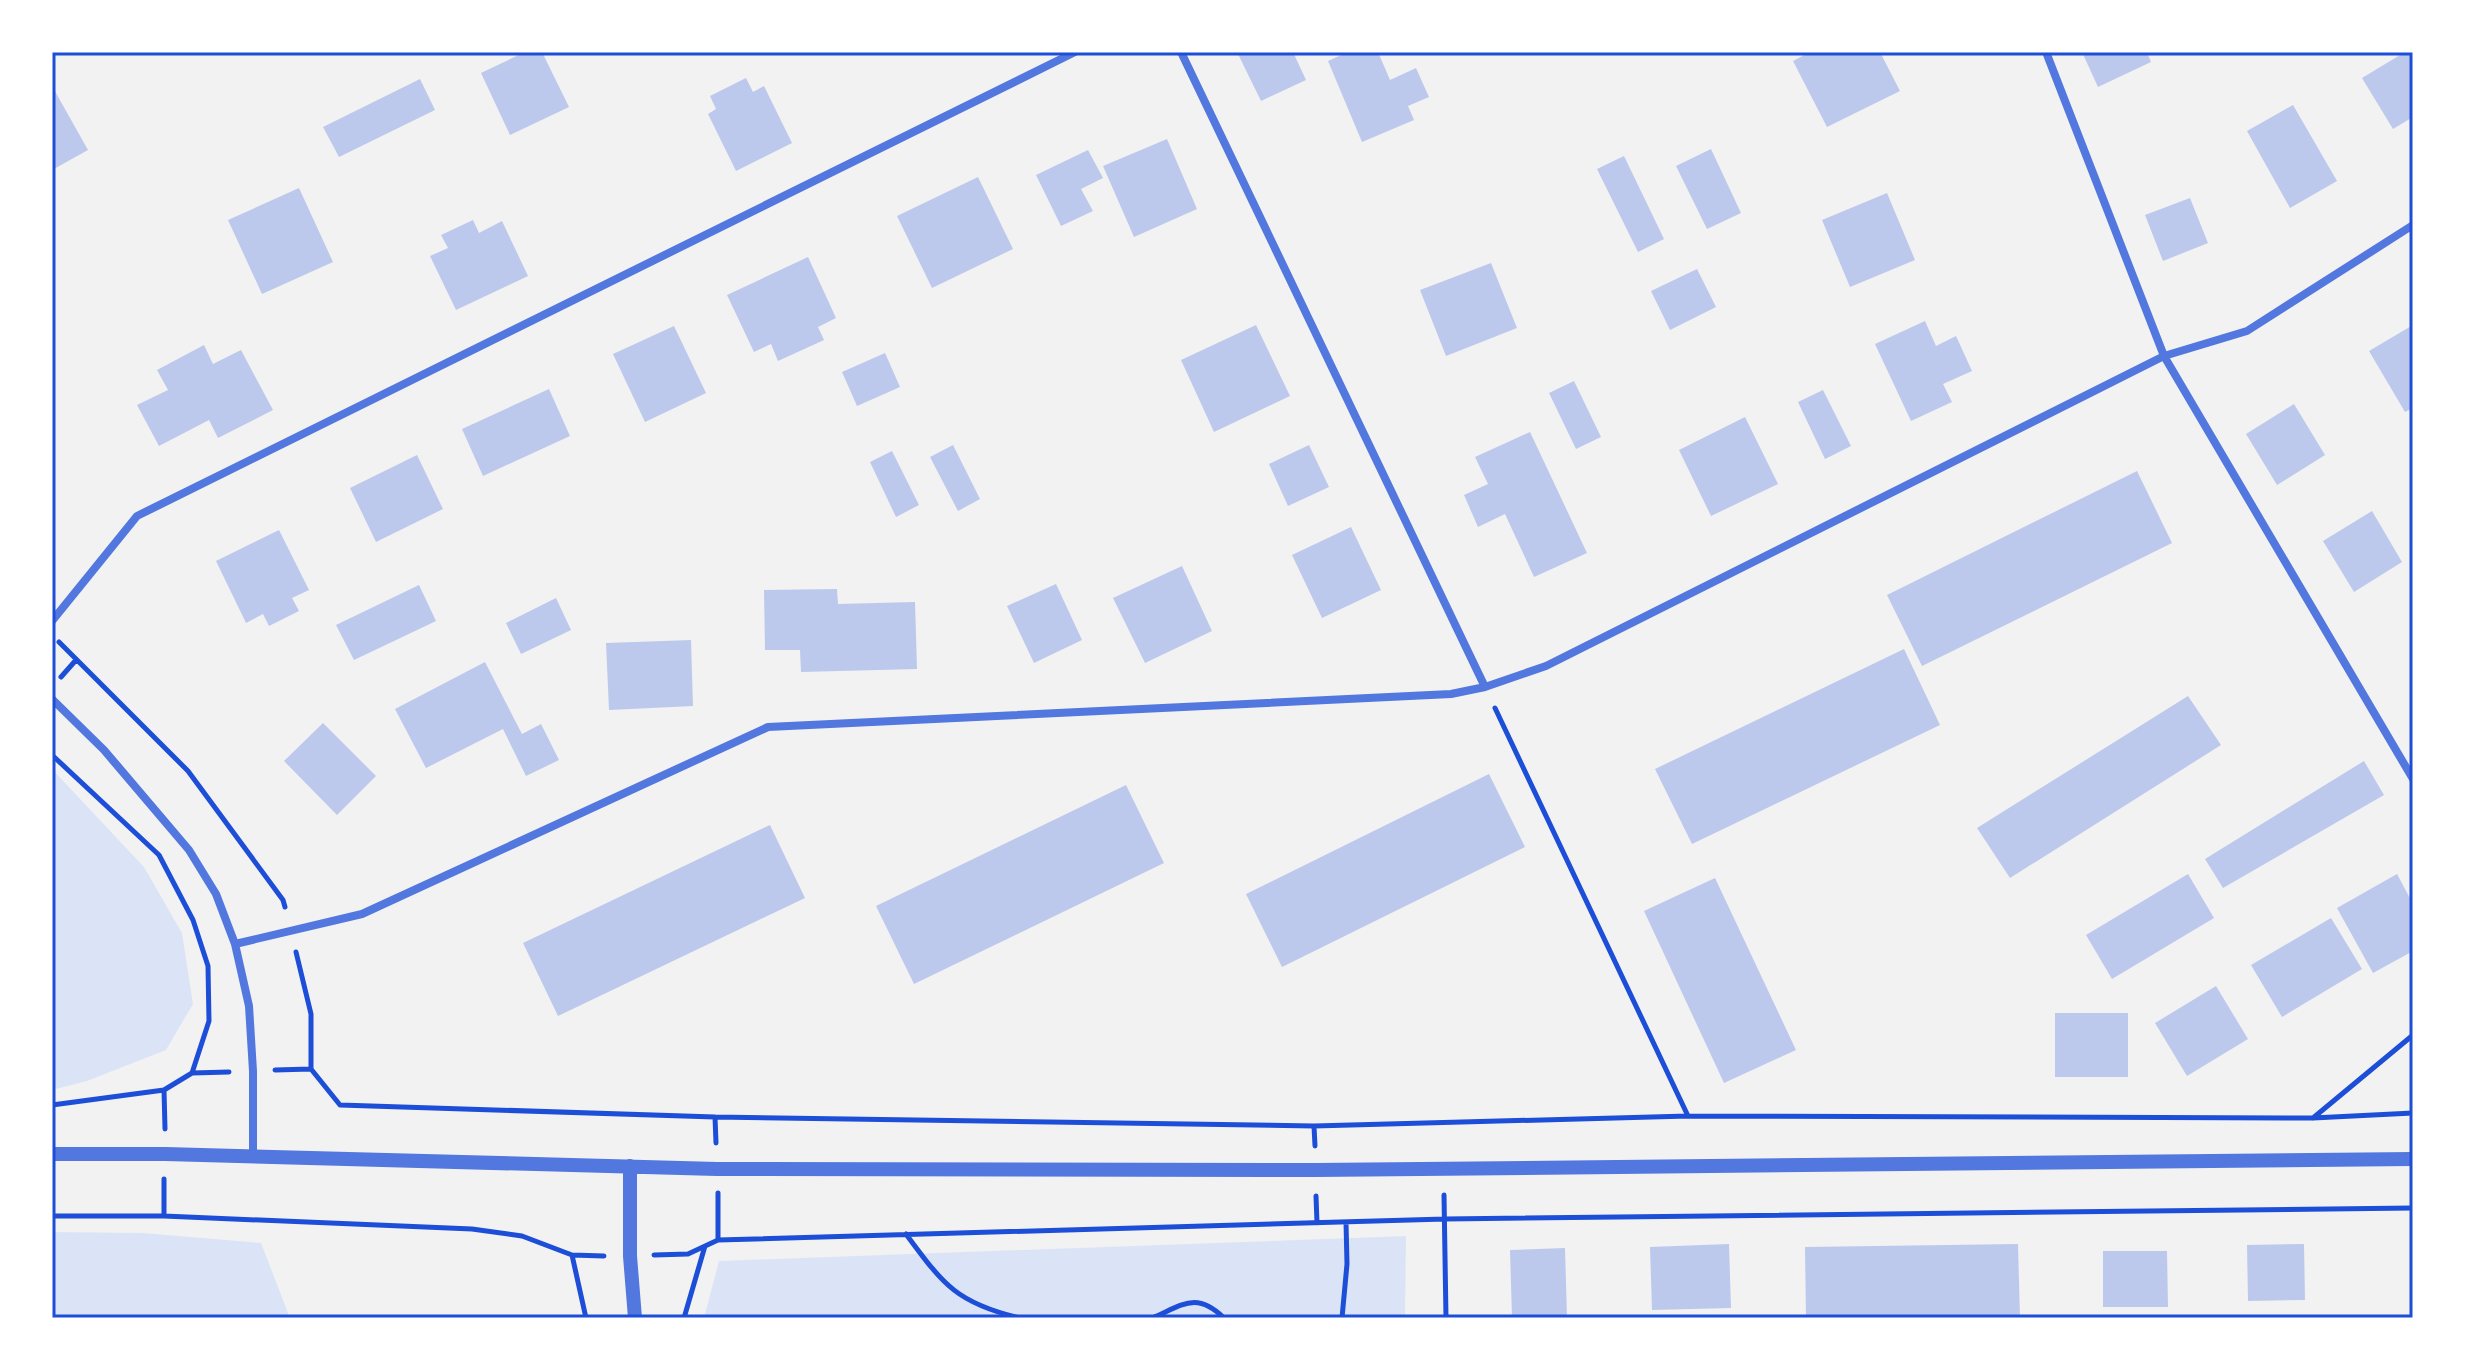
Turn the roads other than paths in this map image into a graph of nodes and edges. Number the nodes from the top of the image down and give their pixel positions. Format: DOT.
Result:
graph roads {
  1 [pos="1075,52"];
  2 [pos="1181,52"];
  3 [pos="2046,52"];
  4 [pos="2413,225"];
  5 [pos="2164,356"];
  6 [pos="52,621"];
  7 [pos="1485,687"];
  8 [pos="52,699"];
  9 [pos="2413,779"];
  10 [pos="235,944"];
  11 [pos="52,1154"];
  12 [pos="253,1157"];
  13 [pos="2413,1159"];
  14 [pos="630,1166"];
  15 [pos="635,1318"];
  1 -- 6 [label="street"];
  2 -- 7 [label="street"];
  3 -- 5 [label="street"];
  4 -- 5 [label="street"];
  5 -- 7 [label="street"];
  5 -- 9 [label="street"];
  7 -- 10 [label="street"];
  8 -- 10 [label="street"];
  10 -- 12 [label="street"];
  11 -- 12 [label="street"];
  12 -- 14 [label="street"];
  13 -- 14 [label="street"];
  14 -- 15 [label="street"];
}
